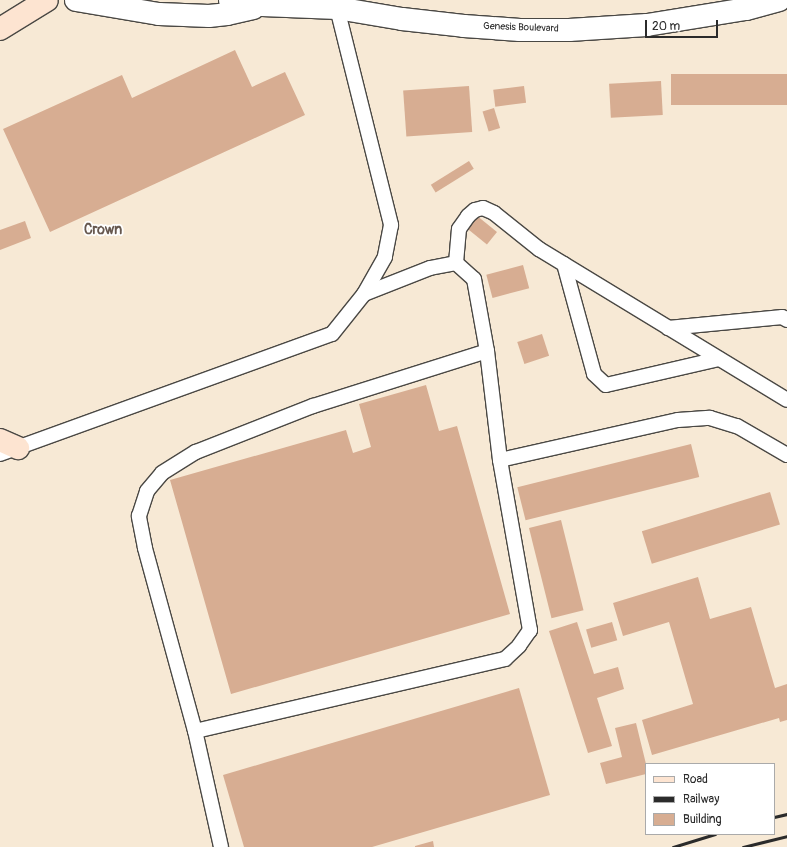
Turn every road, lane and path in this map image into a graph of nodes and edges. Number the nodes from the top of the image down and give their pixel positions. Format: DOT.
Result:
graph roads {
  1 [pos="47,0"];
  2 [pos="76,0"];
  3 [pos="230,0"];
  4 [pos="779,0"];
  5 [pos="262,5"];
  6 [pos="336,8"];
  7 [pos="0,29"];
  8 [pos="456,263"];
  9 [pos="564,264"];
  10 [pos="364,294"];
  11 [pos="787,320"];
  12 [pos="668,328"];
  13 [pos="487,351"];
  14 [pos="719,359"];
  15 [pos="787,400"];
  16 [pos="6,447"];
  17 [pos="787,455"];
  18 [pos="500,460"];
  19 [pos="195,731"];
  20 [pos="221,847"];
  1 -- 7 [label="main road"];
  2 -- 5 [label="street, Genesis Boulevard"];
  3 -- 5 [label="street, Genesis Boulevard"];
  4 -- 6 [label="street, Genesis Boulevard"];
  5 -- 6 [label="street, Genesis Boulevard"];
  6 -- 10 [label="lane"];
  8 -- 9 [label="lane"];
  8 -- 10 [label="lane"];
  8 -- 13 [label="lane"];
  9 -- 12 [label="lane"];
  9 -- 14 [label="lane"];
  10 -- 16 [label="lane"];
  11 -- 12 [label="lane"];
  12 -- 14 [label="lane"];
  13 -- 18 [label="lane"];
  13 -- 19 [label="lane"];
  14 -- 15 [label="lane"];
  17 -- 18 [label="lane"];
  18 -- 19 [label="lane"];
  19 -- 20 [label="lane"];
}
